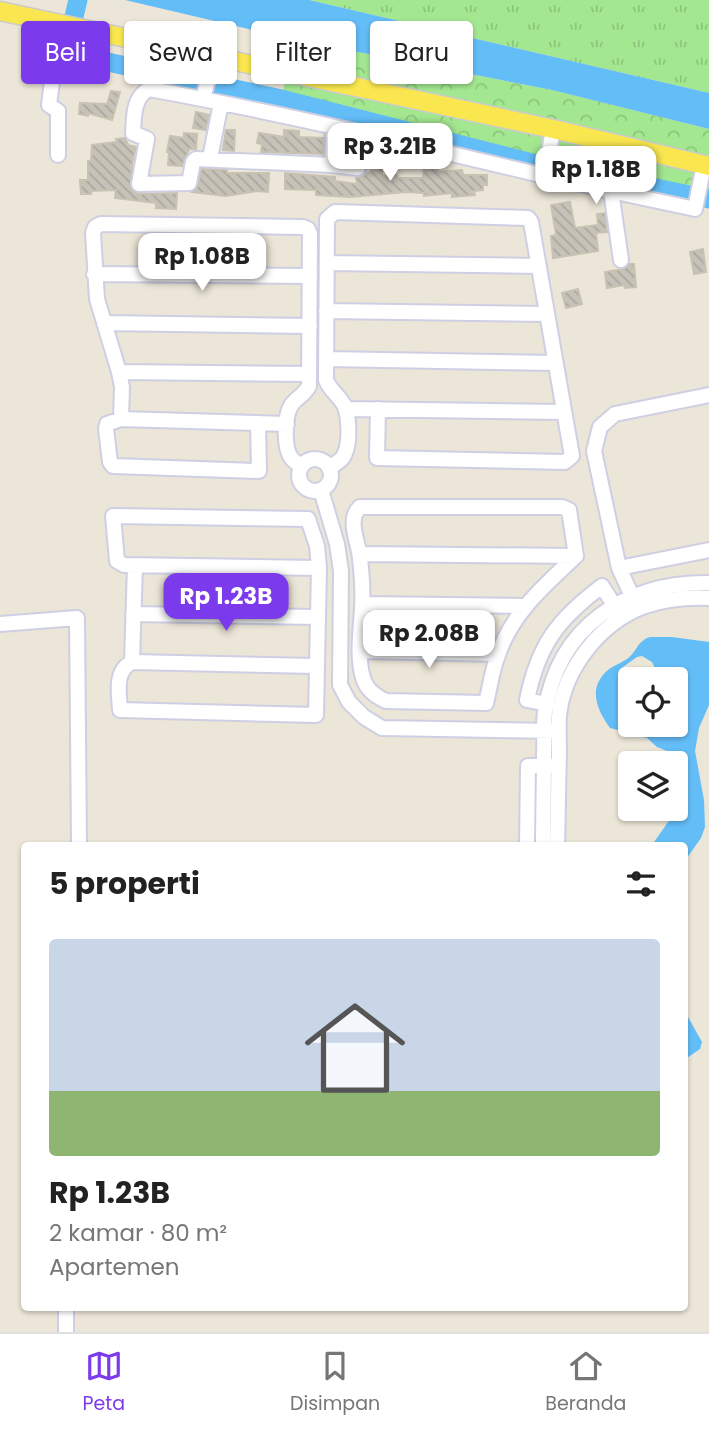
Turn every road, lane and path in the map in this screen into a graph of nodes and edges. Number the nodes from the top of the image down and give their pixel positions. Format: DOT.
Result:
graph roads {
  1 [pos="0,11"];
  2 [pos="29,21"];
  3 [pos="237,60"];
  4 [pos="52,84"];
  5 [pos="207,84"];
  6 [pos="204,97"];
  7 [pos="221,103"];
  8 [pos="333,128"];
  9 [pos="553,129"];
  10 [pos="363,134"];
  11 [pos="58,155"];
  12 [pos="210,158"];
  13 [pos="332,165"];
  14 [pos="707,166"];
  15 [pos="545,174"];
  16 [pos="611,191"];
  17 [pos="621,260"];
  18 [pos="327,263"];
  19 [pos="538,266"];
  20 [pos="94,274"];
  21 [pos="310,276"];
  22 [pos="326,311"];
  23 [pos="547,314"];
  24 [pos="104,323"];
  25 [pos="310,326"];
  26 [pos="326,359"];
  27 [pos="556,363"];
  28 [pos="119,372"];
  29 [pos="309,374"];
  30 [pos="709,395"];
  31 [pos="346,409"];
  32 [pos="377,409"];
  33 [pos="565,412"];
  34 [pos="121,419"];
  35 [pos="258,423"];
  36 [pos="287,424"];
  37 [pos="301,466"];
  38 [pos="329,468"];
  39 [pos="321,490"];
  40 [pos="709,550"];
  41 [pos="360,554"];
  42 [pos="576,556"];
  43 [pos="135,566"];
  44 [pos="319,568"];
  45 [pos="619,568"];
  46 [pos="709,583"];
  47 [pos="319,592"];
  48 [pos="341,593"];
  49 [pos="632,596"];
  50 [pos="709,598"];
  51 [pos="362,604"];
  52 [pos="614,605"];
  53 [pos="525,606"];
  54 [pos="133,614"];
  55 [pos="318,617"];
  56 [pos="0,624"];
  57 [pos="340,629"];
  58 [pos="361,629"];
  59 [pos="361,651"];
  60 [pos="498,654"];
  61 [pos="132,662"];
  62 [pos="317,666"];
  63 [pos="547,704"];
  64 [pos="552,731"];
  65 [pos="551,766"];
  66 [pos="79,842"];
  67 [pos="527,842"];
  68 [pos="543,842"];
  69 [pos="557,842"];
  70 [pos="66,1311"];
  71 [pos="66,1332"];
  1 -- 2 [label="main road"];
  3 -- 9 [label="main road"];
  4 -- 11 [label="street"];
  5 -- 6 [label="street"];
  6 -- 7 [label="street"];
  6 -- 12 [label="street"];
  7 -- 8 [label="street"];
  7 -- 12 [label="street"];
  8 -- 10 [label="street"];
  8 -- 13 [label="street"];
  9 -- 14 [label="main road"];
  9 -- 15 [label="street"];
  10 -- 13 [label="street"];
  10 -- 15 [label="street"];
  12 -- 13 [label="street"];
  14 -- 16 [label="street"];
  15 -- 16 [label="street"];
  16 -- 17 [label="street"];
  18 -- 19 [label="street"];
  18 -- 19 [label="street"];
  18 -- 22 [label="street"];
  19 -- 23 [label="street"];
  20 -- 21 [label="street"];
  20 -- 21 [label="street"];
  20 -- 24 [label="street"];
  21 -- 25 [label="street"];
  22 -- 23 [label="street"];
  22 -- 26 [label="street"];
  23 -- 27 [label="street"];
  24 -- 25 [label="street"];
  24 -- 28 [label="street"];
  25 -- 29 [label="street"];
  26 -- 27 [label="street"];
  26 -- 31 [label="street"];
  27 -- 33 [label="street"];
  28 -- 29 [label="street"];
  28 -- 34 [label="street"];
  29 -- 36 [label="street"];
  30 -- 45 [label="street"];
  31 -- 32 [label="street"];
  31 -- 38 [label="street"];
  32 -- 33 [label="street"];
  32 -- 33 [label="street"];
  34 -- 35 [label="street"];
  34 -- 35 [label="street"];
  35 -- 36 [label="street"];
  36 -- 37 [label="street"];
  37 -- 38 [label="street"];
  37 -- 39 [label="street"];
  38 -- 39 [label="street"];
  39 -- 48 [label="street"];
  40 -- 45 [label="street"];
  41 -- 42 [label="street"];
  41 -- 42 [label="street"];
  41 -- 51 [label="street"];
  42 -- 53 [label="street"];
  43 -- 44 [label="street"];
  43 -- 44 [label="street"];
  43 -- 54 [label="street"];
  44 -- 47 [label="street"];
  45 -- 49 [label="street"];
  46 -- 49 [label="street"];
  47 -- 48 [label="street"];
  47 -- 55 [label="street"];
  48 -- 57 [label="street"];
  49 -- 52 [label="street"];
  50 -- 64 [label="street"];
  51 -- 53 [label="street"];
  51 -- 58 [label="street"];
  52 -- 63 [label="street"];
  52 -- 63 [label="street"];
  53 -- 60 [label="street"];
  54 -- 55 [label="street"];
  54 -- 61 [label="street"];
  55 -- 62 [label="street"];
  56 -- 66 [label="street"];
  57 -- 58 [label="street"];
  57 -- 64 [label="street"];
  58 -- 59 [label="street"];
  59 -- 60 [label="street"];
  59 -- 60 [label="street"];
  61 -- 62 [label="street"];
  61 -- 62 [label="street"];
  63 -- 64 [label="street"];
  64 -- 65 [label="street"];
  65 -- 67 [label="street"];
  65 -- 68 [label="street"];
  65 -- 69 [label="street"];
  70 -- 71 [label="street"];
}
